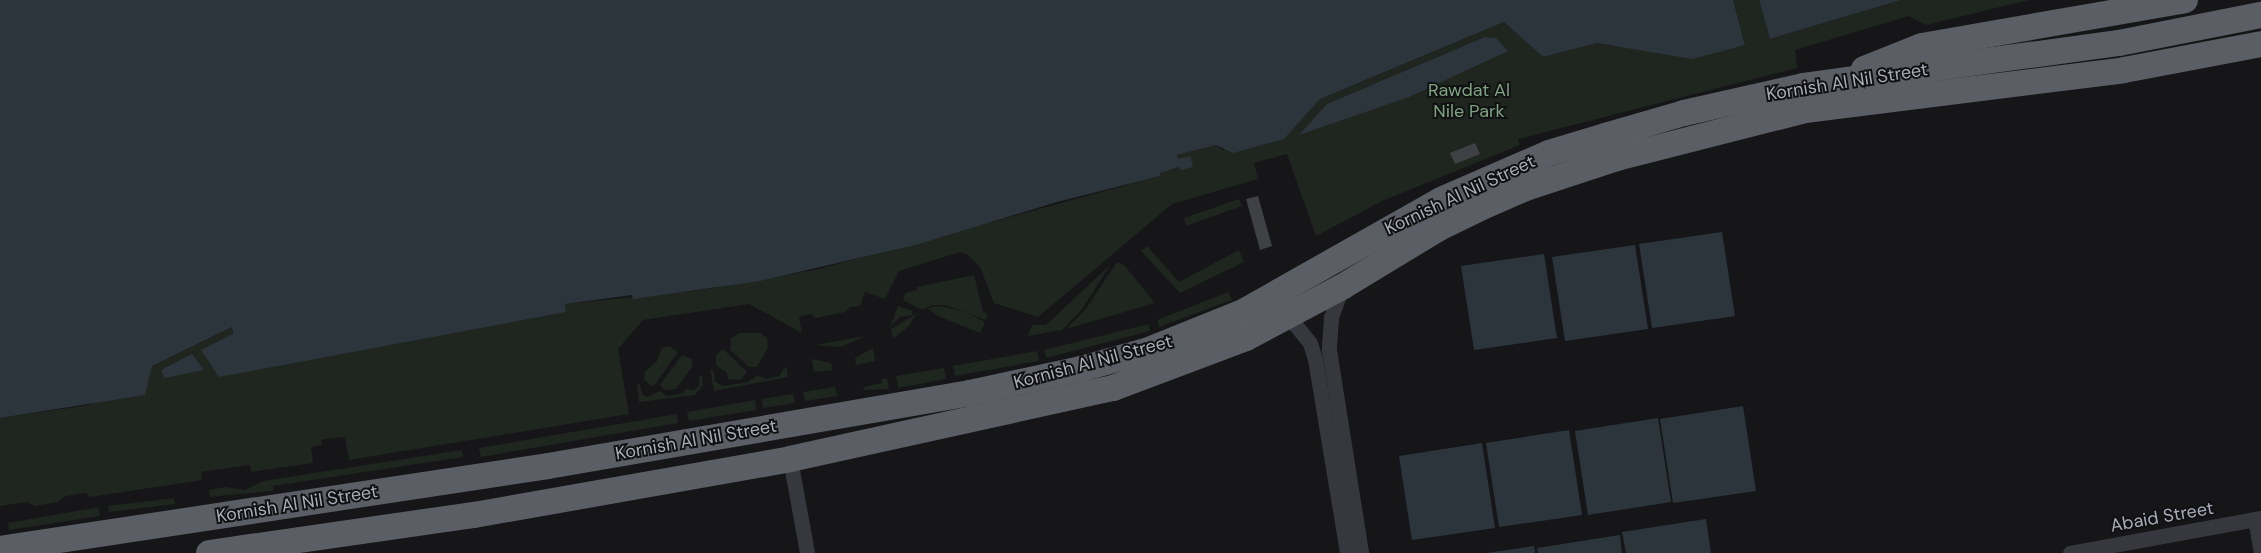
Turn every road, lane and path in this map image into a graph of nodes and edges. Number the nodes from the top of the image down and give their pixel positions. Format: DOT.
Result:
graph roads {
  1 [pos="2185,0"];
  2 [pos="2261,15"];
  3 [pos="2261,44"];
  4 [pos="1844,80"];
  5 [pos="1342,287"];
  6 [pos="1289,317"];
  7 [pos="790,459"];
  8 [pos="548,466"];
  9 [pos="467,478"];
  10 [pos="552,500"];
  11 [pos="474,515"];
  12 [pos="2258,519"];
  13 [pos="0,549"];
  14 [pos="2116,549"];
  15 [pos="2261,552"];
  16 [pos="209,553"];
  17 [pos="807,553"];
  18 [pos="1346,553"];
  19 [pos="1361,553"];
  20 [pos="2070,553"];
  1 -- 4 [label="highway"];
  2 -- 4 [label="highway, Kornish Al Nil Street"];
  3 -- 5 [label="highway, Kornish Al Nil Street"];
  4 -- 8 [label="highway, Kornish Al Nil Street"];
  5 -- 6 [label="highway, Kornish Al Nil Street"];
  5 -- 19 [label="street"];
  6 -- 7 [label="highway, Kornish Al Nil Street"];
  6 -- 18 [label="street"];
  7 -- 10 [label="highway, Kornish Al Nil Street"];
  7 -- 17 [label="street"];
  8 -- 9 [label="highway, Kornish Al Nil Street"];
  8 -- 10 [label="highway"];
  9 -- 11 [label="highway"];
  9 -- 13 [label="highway, Kornish Al Nil Street"];
  10 -- 11 [label="highway, Kornish Al Nil Street"];
  11 -- 16 [label="highway, Kornish Al Nil Street"];
  12 -- 14 [label="street, Abaid Street"];
  12 -- 15 [label="street"];
  14 -- 20 [label="street, Abaid Street"];
}
